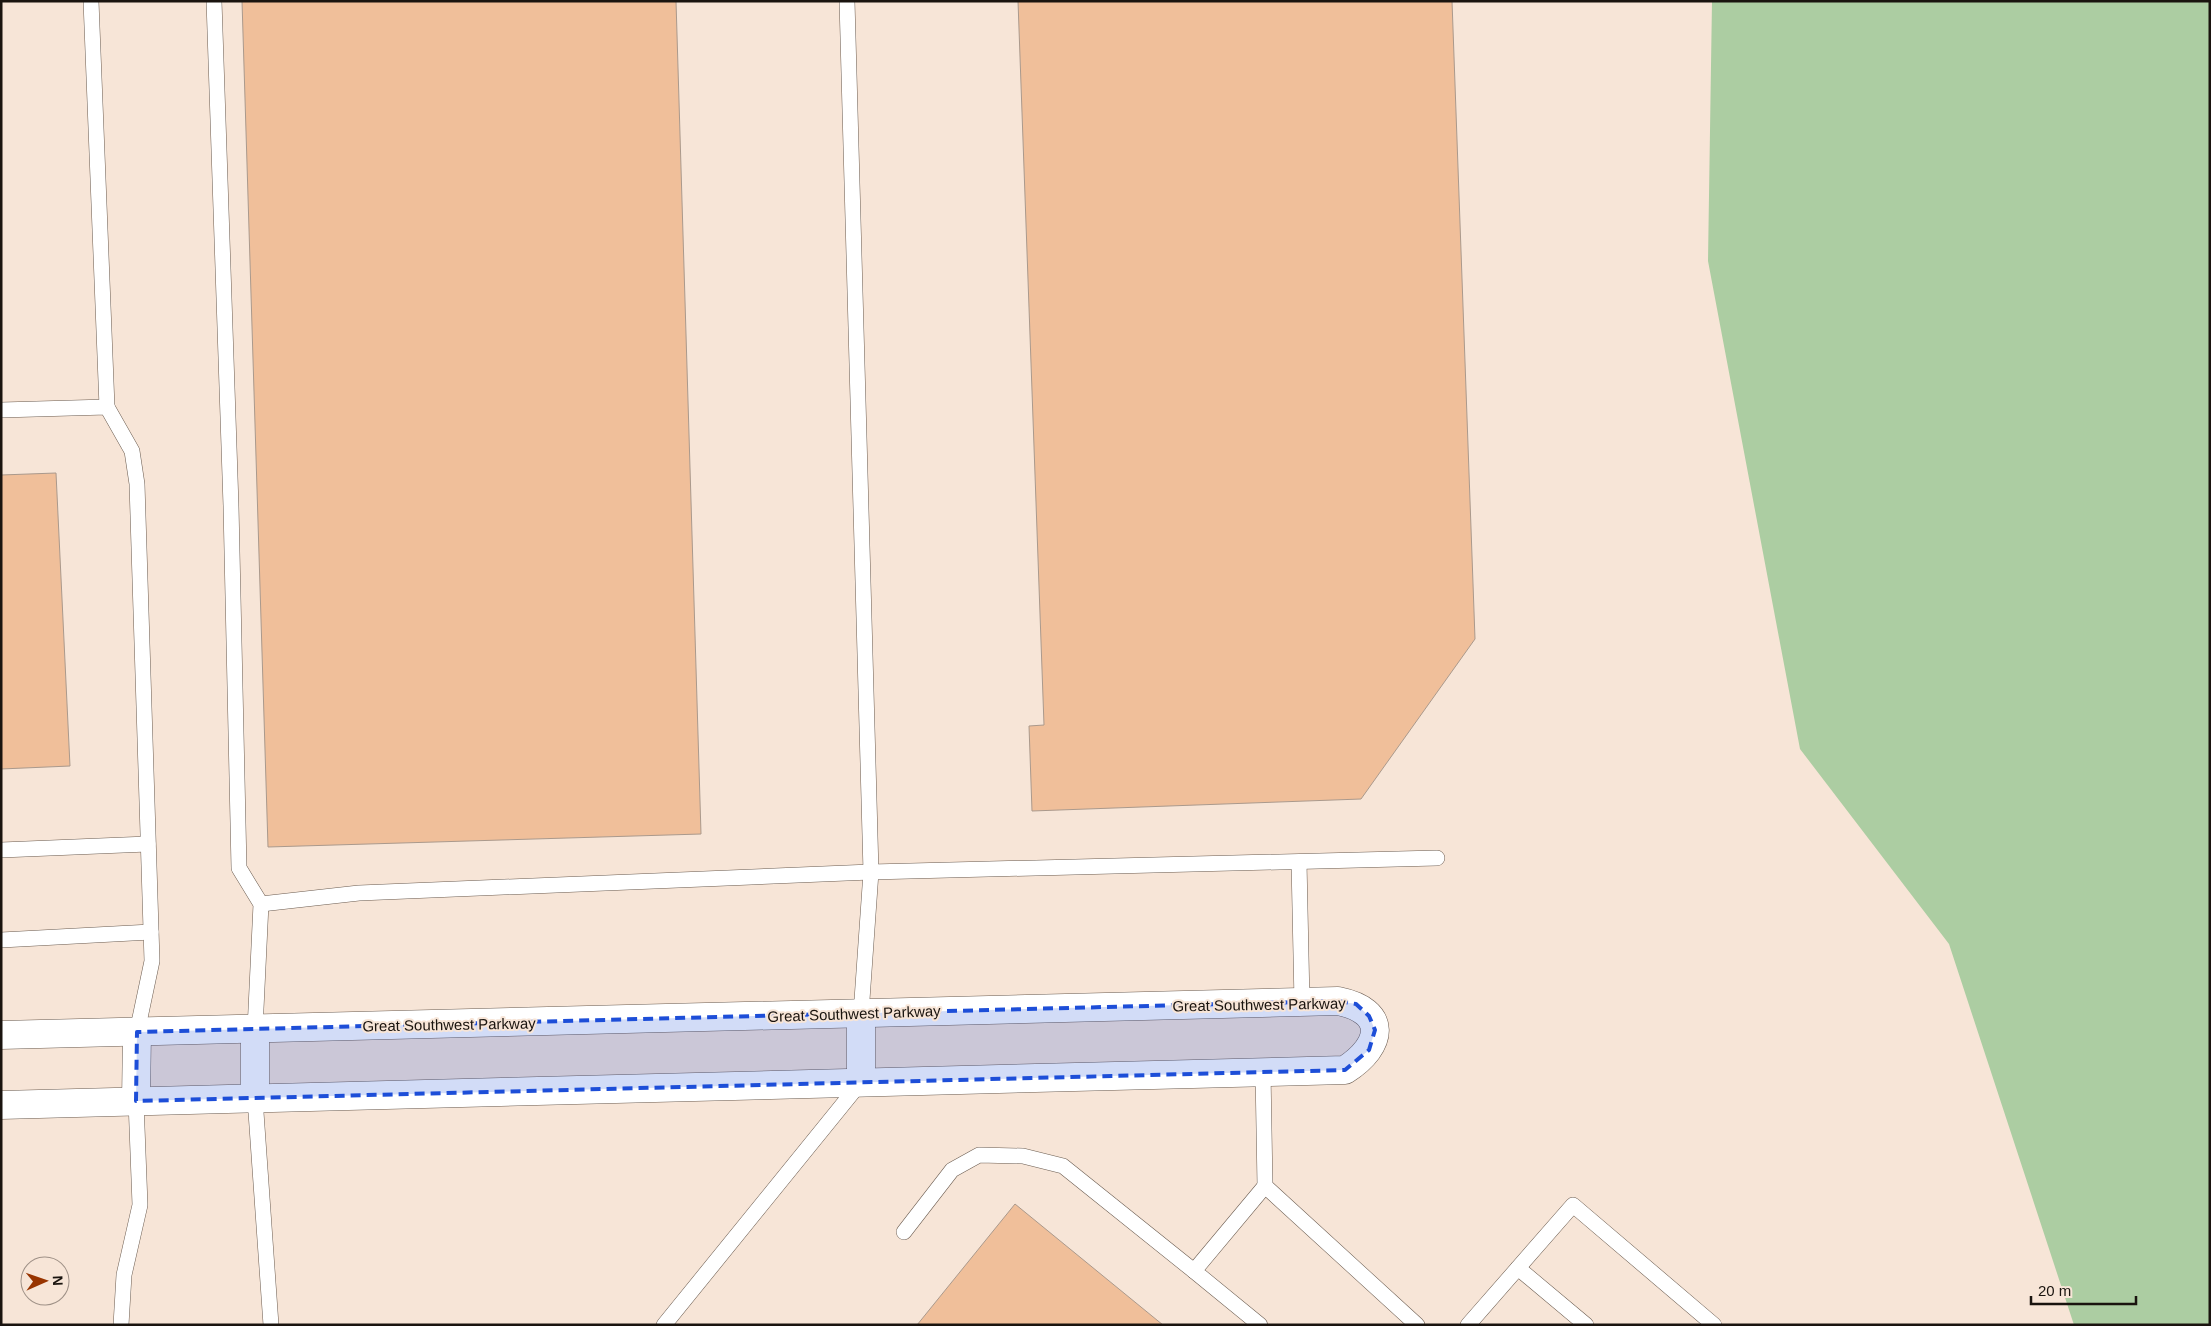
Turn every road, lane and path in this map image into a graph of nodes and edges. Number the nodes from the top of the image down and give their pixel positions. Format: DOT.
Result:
graph roads {
  1 [pos="91,1"];
  2 [pos="214,1"];
  3 [pos="847,1"];
  4 [pos="107,407"];
  5 [pos="1,410"];
  6 [pos="148,844"];
  7 [pos="1,850"];
  8 [pos="1437,858"];
  9 [pos="1299,862"];
  10 [pos="872,872"];
  11 [pos="261,904"];
  12 [pos="151,932"];
  13 [pos="1,940"];
  14 [pos="1302,1002"];
  15 [pos="861,1014"];
  16 [pos="255,1030"];
  17 [pos="137,1032"];
  18 [pos="1,1035"];
  19 [pos="1263,1072"];
  20 [pos="861,1082"];
  21 [pos="255,1098"];
  22 [pos="136,1101"];
  23 [pos="1,1105"];
  24 [pos="1265,1186"];
  25 [pos="904,1232"];
  26 [pos="1518,1268"];
  27 [pos="1194,1272"];
  28 [pos="121,1325"];
  29 [pos="271,1325"];
  30 [pos="664,1325"];
  31 [pos="1260,1325"];
  32 [pos="1417,1325"];
  33 [pos="1468,1325"];
  34 [pos="1586,1325"];
  35 [pos="1714,1325"];
  1 -- 4 [label="lane"];
  2 -- 11 [label="lane"];
  3 -- 10 [label="lane"];
  4 -- 5 [label="lane"];
  4 -- 6 [label="lane"];
  6 -- 7 [label="lane"];
  6 -- 12 [label="lane"];
  8 -- 9 [label="lane"];
  9 -- 10 [label="lane"];
  9 -- 14 [label="lane"];
  10 -- 11 [label="lane"];
  10 -- 15 [label="lane"];
  11 -- 16 [label="lane"];
  12 -- 13 [label="lane"];
  12 -- 17 [label="lane"];
  14 -- 15 [label="street, Great Southwest Parkway"];
  14 -- 19 [label="street, Great Southwest Parkway"];
  15 -- 16 [label="street, Great Southwest Parkway"];
  15 -- 20 [label="street"];
  16 -- 17 [label="street, Great Southwest Parkway"];
  16 -- 21 [label="street"];
  17 -- 18 [label="street, Great Southwest Parkway"];
  17 -- 22 [label="street"];
  19 -- 20 [label="street, Great Southwest Parkway"];
  19 -- 24 [label="lane"];
  20 -- 21 [label="street, Great Southwest Parkway"];
  20 -- 30 [label="lane"];
  21 -- 22 [label="street, Great Southwest Parkway"];
  21 -- 29 [label="lane"];
  22 -- 23 [label="street, Great Southwest Parkway"];
  22 -- 28 [label="lane"];
  24 -- 27 [label="lane"];
  24 -- 32 [label="lane"];
  25 -- 27 [label="lane"];
  26 -- 33 [label="lane"];
  26 -- 34 [label="lane"];
  26 -- 35 [label="lane"];
  27 -- 31 [label="lane"];
}
